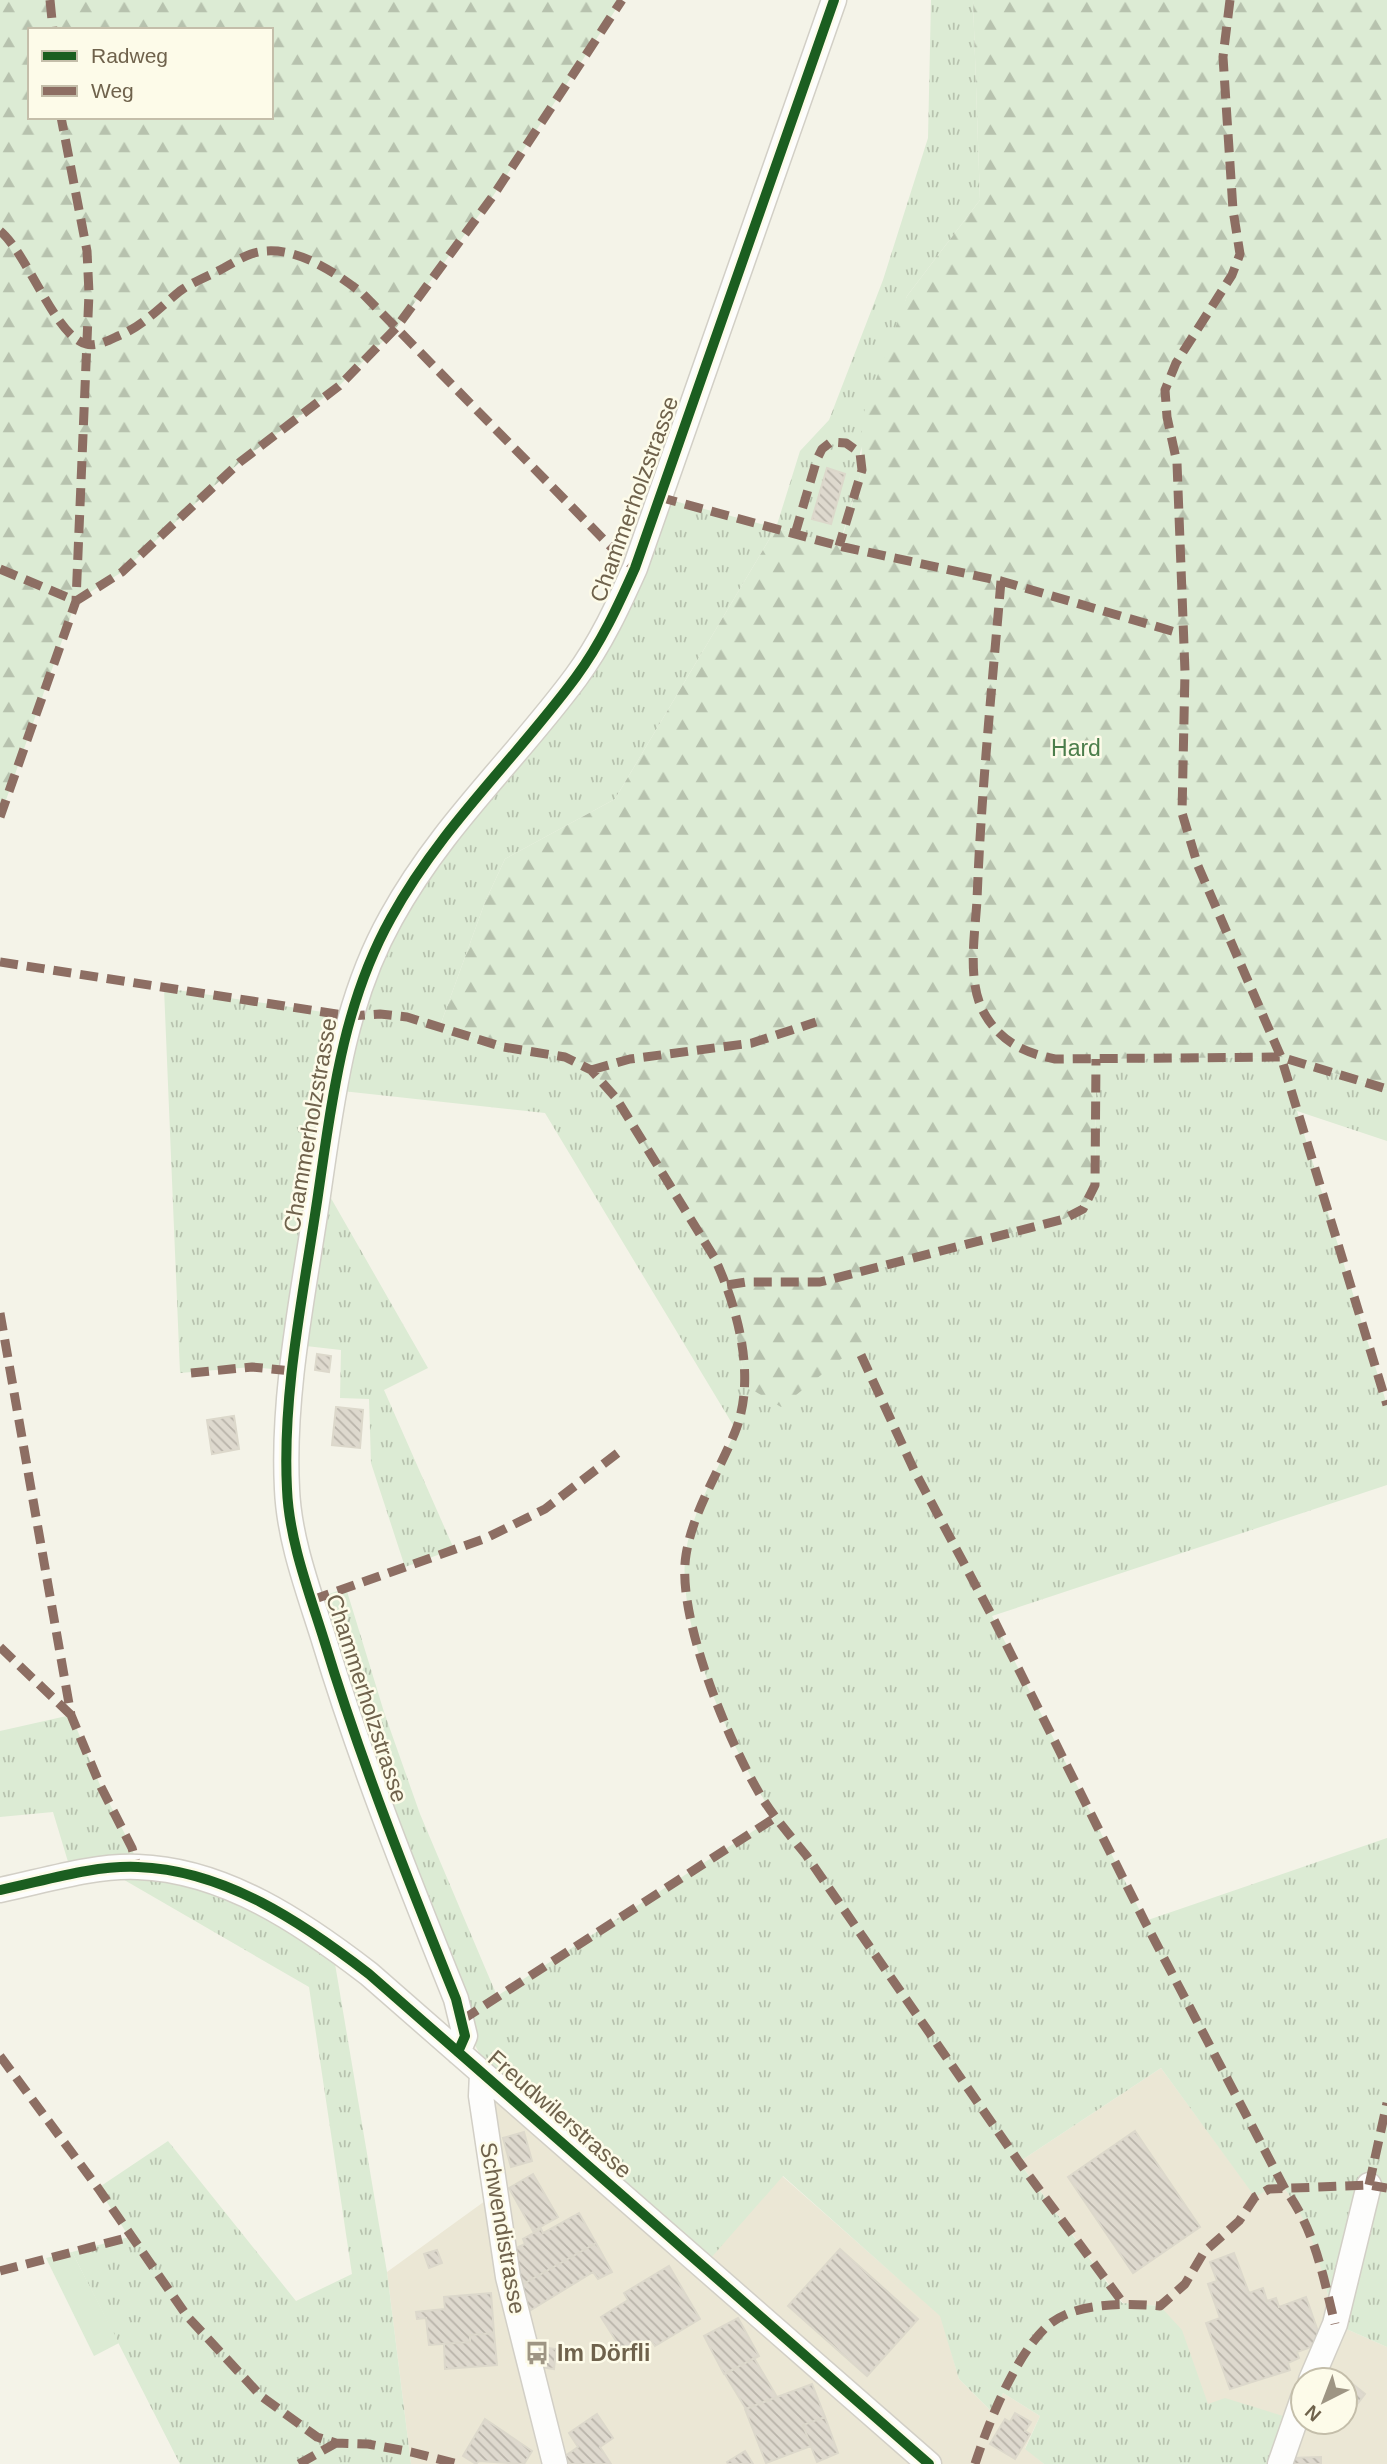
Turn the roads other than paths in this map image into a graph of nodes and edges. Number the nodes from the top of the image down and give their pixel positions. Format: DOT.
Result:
graph roads {
  1 [pos="834,0"];
  2 [pos="0,1890"];
  3 [pos="458,2052"];
  4 [pos="482,2073"];
  5 [pos="1369,2185"];
  6 [pos="1317,2366"];
  7 [pos="1289,2433"];
  8 [pos="918,2461"];
  9 [pos="555,2464"];
  10 [pos="1280,2464"];
  1 -- 3 [label="street, Chammerholzstrasse"];
  2 -- 3 [label="street, Freudwilerstrasse"];
  3 -- 4 [label="street, Freudwilerstrasse"];
  4 -- 8 [label="street, Freudwilerstrasse"];
  4 -- 9 [label="street, Schwendistrasse"];
  5 -- 6 [label="street"];
  7 -- 10 [label="street"];
}
